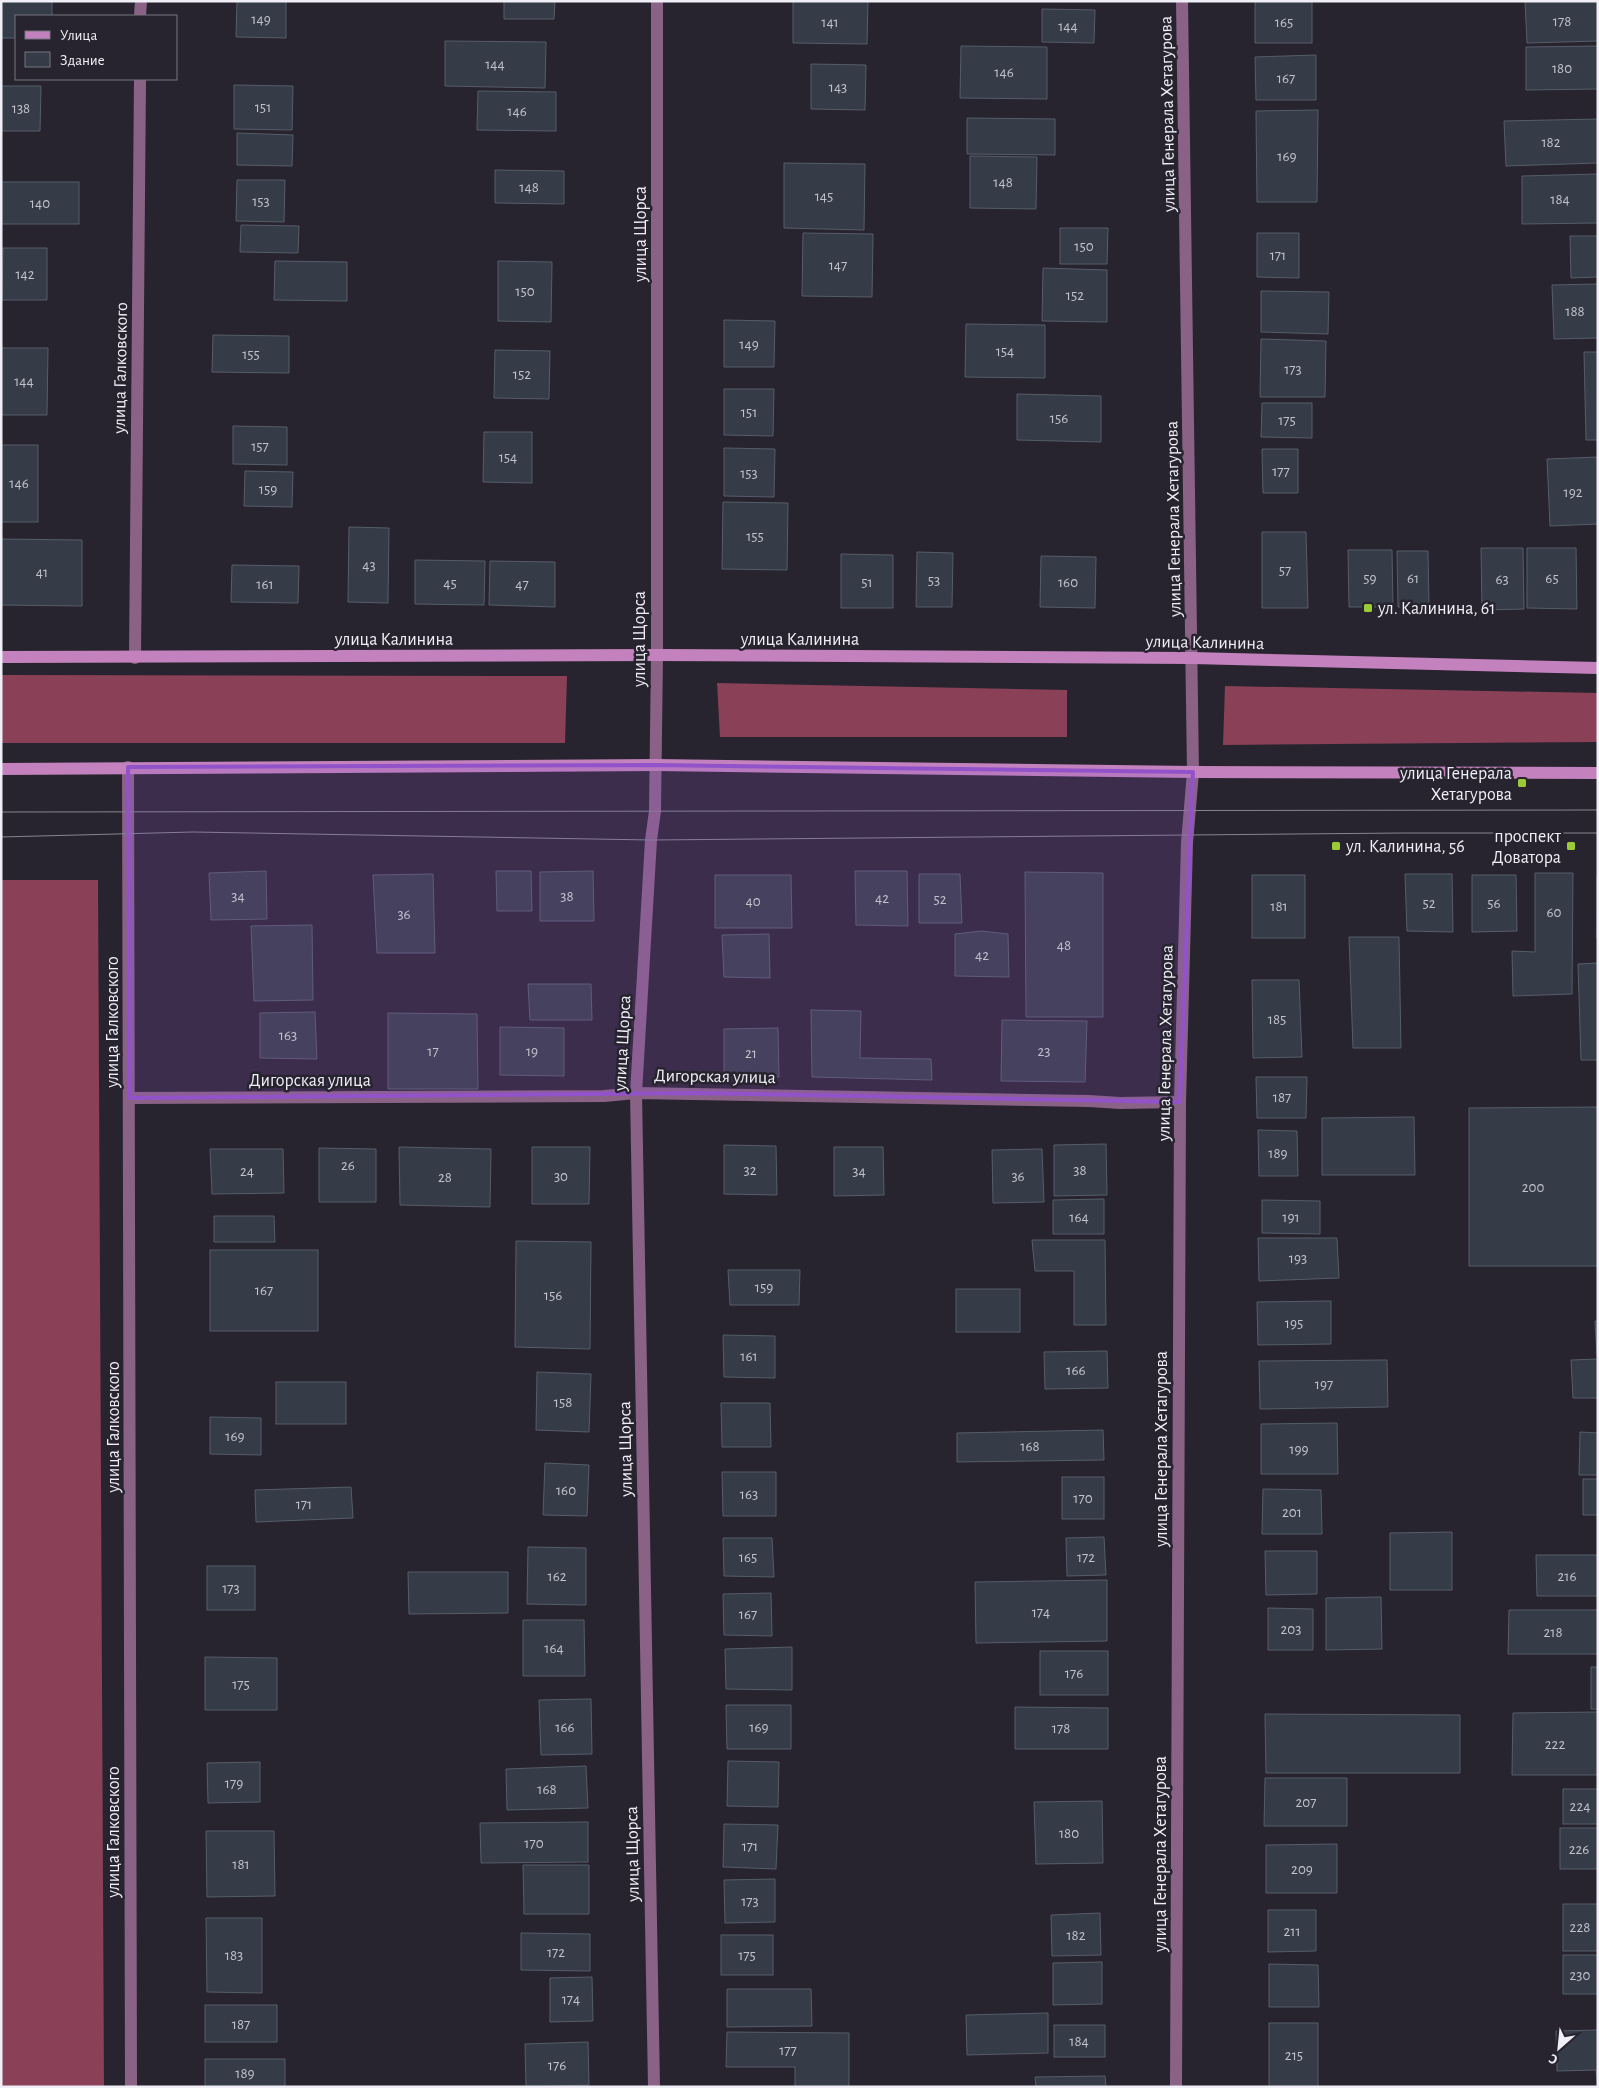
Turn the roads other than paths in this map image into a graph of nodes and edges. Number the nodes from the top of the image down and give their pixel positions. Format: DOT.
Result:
graph roads {
  1 [pos="140,1"];
  2 [pos="657,1"];
  3 [pos="1182,1"];
  4 [pos="140,15"];
  5 [pos="140,80"];
  6 [pos="657,655"];
  7 [pos="1,656"];
  8 [pos="135,658"];
  9 [pos="1192,658"];
  10 [pos="1598,668"];
  11 [pos="656,765"];
  12 [pos="128,767"];
  13 [pos="1,769"];
  14 [pos="1193,772"];
  15 [pos="1598,773"];
  16 [pos="636,1093"];
  17 [pos="130,1098"];
  18 [pos="1180,1102"];
  19 [pos="131,2087"];
  20 [pos="654,2087"];
  21 [pos="1176,2087"];
  1 -- 4 [label="street"];
  2 -- 6 [label="street, улица Щорса"];
  3 -- 9 [label="street, улица Генерала Хетагурова"];
  5 -- 8 [label="street, улица Галковского"];
  6 -- 8 [label="main road, улица Калинина"];
  6 -- 9 [label="main road, улица Калинина"];
  6 -- 11 [label="street, улица Щорса"];
  7 -- 8 [label="main road, улица Калинина"];
  9 -- 10 [label="main road, улица Калинина"];
  9 -- 14 [label="street, улица Генерала Хетагурова"];
  11 -- 12 [label="main road"];
  11 -- 14 [label="main road"];
  11 -- 16 [label="street, улица Щорса"];
  12 -- 13 [label="main road"];
  12 -- 17 [label="street, улица Галковского"];
  14 -- 15 [label="main road"];
  14 -- 18 [label="street, улица Генерала Хетагурова"];
  16 -- 17 [label="street, Дигорская улица"];
  16 -- 18 [label="street, Дигорская улица"];
  16 -- 20 [label="street, улица Щорса"];
  17 -- 19 [label="street, улица Галковского"];
  18 -- 21 [label="street, улица Генерала Хетагурова"];
}
